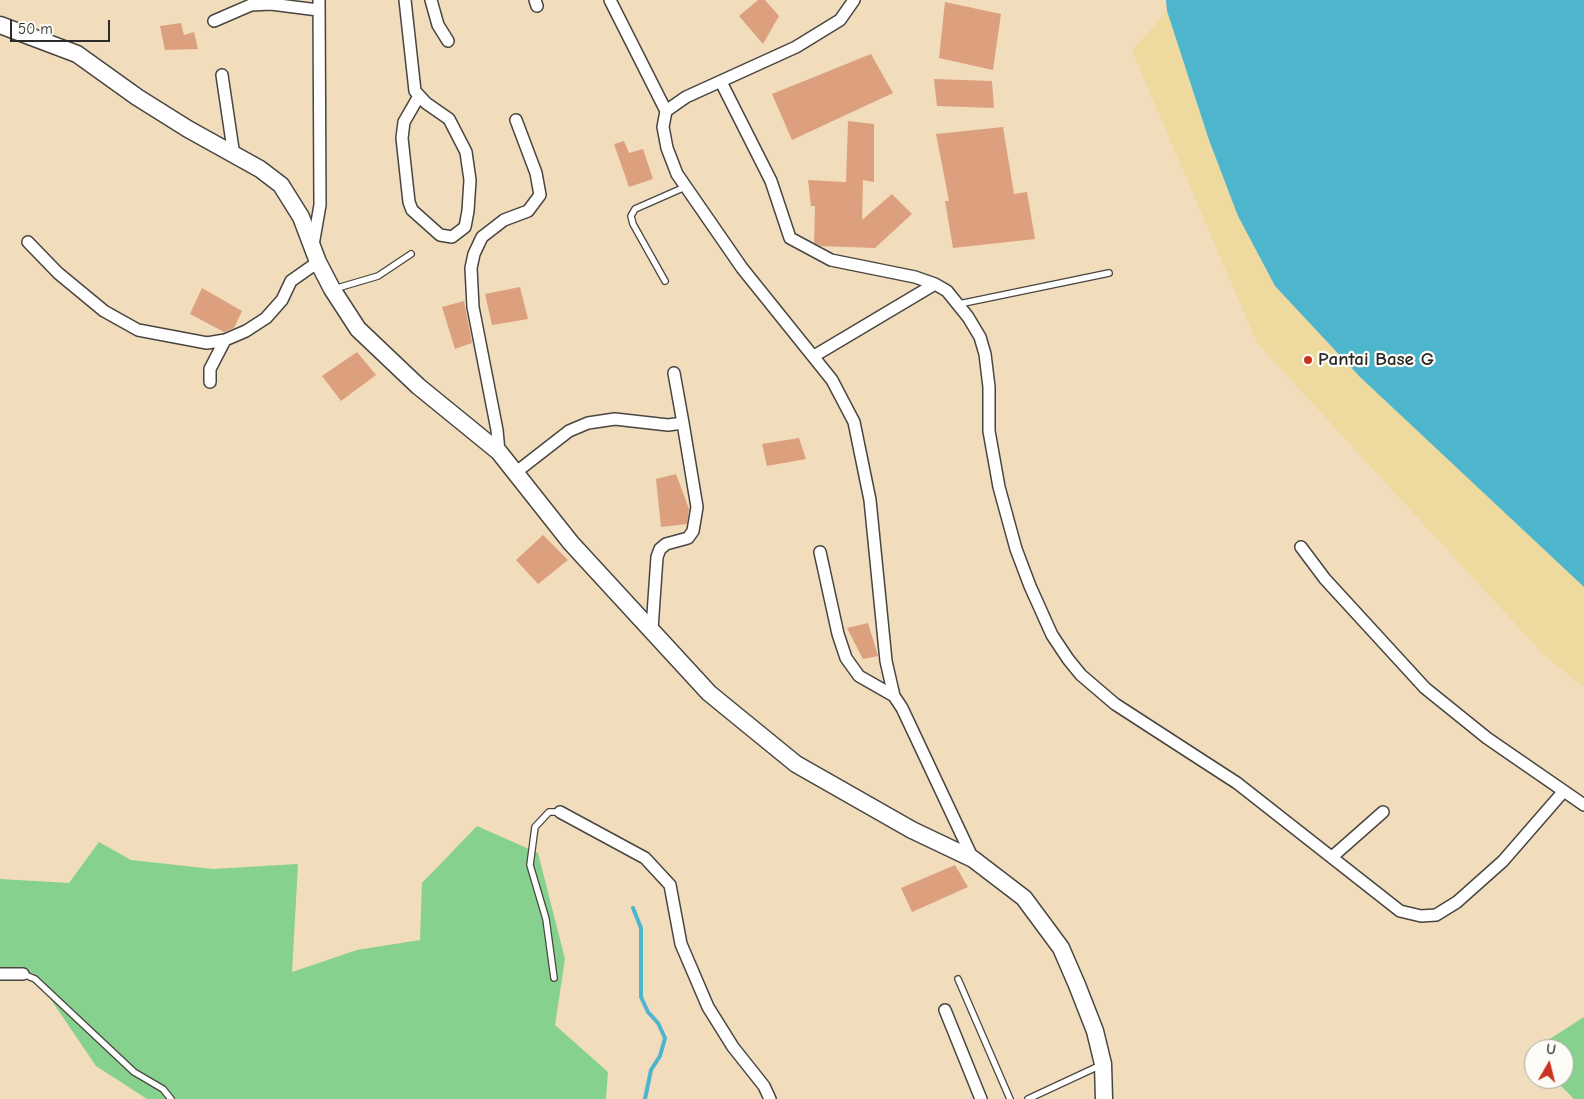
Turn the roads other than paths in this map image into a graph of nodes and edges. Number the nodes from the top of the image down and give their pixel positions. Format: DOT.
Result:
graph roads {
  1 [pos="405,0"];
  2 [pos="431,0"];
  3 [pos="610,0"];
  4 [pos="854,0"];
  5 [pos="318,5"];
  6 [pos="214,21"];
  7 [pos="0,25"];
  8 [pos="448,41"];
  9 [pos="222,75"];
  10 [pos="721,82"];
  11 [pos="419,96"];
  12 [pos="666,111"];
  13 [pos="516,120"];
  14 [pos="234,156"];
  15 [pos="685,186"];
  16 [pos="28,242"];
  17 [pos="315,254"];
  18 [pos="410,254"];
  19 [pos="1109,273"];
  20 [pos="665,281"];
  21 [pos="935,284"];
  22 [pos="332,289"];
  23 [pos="959,304"];
  24 [pos="225,340"];
  25 [pos="814,356"];
  26 [pos="674,373"];
  27 [pos="210,382"];
  28 [pos="683,423"];
  29 [pos="499,452"];
  30 [pos="515,473"];
  31 [pos="1301,547"];
  32 [pos="820,552"];
  33 [pos="652,629"];
  34 [pos="894,696"];
  35 [pos="1563,792"];
  36 [pos="1584,805"];
  37 [pos="560,812"];
  38 [pos="1383,812"];
  39 [pos="1332,857"];
  40 [pos="973,859"];
  41 [pos="0,974"];
  42 [pos="22,974"];
  43 [pos="554,978"];
  44 [pos="958,979"];
  45 [pos="945,1010"];
  46 [pos="1103,1064"];
  47 [pos="171,1099"];
  48 [pos="770,1099"];
  49 [pos="981,1099"];
  50 [pos="1010,1099"];
  51 [pos="1028,1099"];
  52 [pos="1104,1099"];
  1 -- 11 [label="street"];
  2 -- 8 [label="street"];
  3 -- 12 [label="street"];
  4 -- 10 [label="street"];
  5 -- 6 [label="street"];
  5 -- 17 [label="street"];
  7 -- 14 [label="street"];
  9 -- 14 [label="street"];
  10 -- 12 [label="street"];
  10 -- 21 [label="street"];
  11 -- 11 [label="street"];
  12 -- 15 [label="street"];
  13 -- 29 [label="street"];
  14 -- 17 [label="street"];
  15 -- 20 [label="lane"];
  15 -- 25 [label="street"];
  16 -- 24 [label="street"];
  17 -- 22 [label="street"];
  17 -- 24 [label="street"];
  18 -- 22 [label="lane"];
  19 -- 23 [label="lane"];
  21 -- 23 [label="street"];
  21 -- 25 [label="street"];
  22 -- 29 [label="street"];
  23 -- 39 [label="street"];
  24 -- 27 [label="street"];
  25 -- 34 [label="street"];
  26 -- 28 [label="street"];
  28 -- 30 [label="street"];
  28 -- 33 [label="street"];
  29 -- 30 [label="street"];
  30 -- 33 [label="street"];
  31 -- 35 [label="street"];
  32 -- 34 [label="street"];
  33 -- 40 [label="street"];
  34 -- 40 [label="street"];
  35 -- 36 [label="street"];
  35 -- 39 [label="street"];
  37 -- 43 [label="lane"];
  37 -- 48 [label="street"];
  38 -- 39 [label="street"];
  40 -- 46 [label="street"];
  41 -- 42 [label="street"];
  42 -- 47 [label="lane"];
  44 -- 50 [label="lane"];
  45 -- 49 [label="street"];
  46 -- 51 [label="lane"];
  46 -- 52 [label="street"];
}
